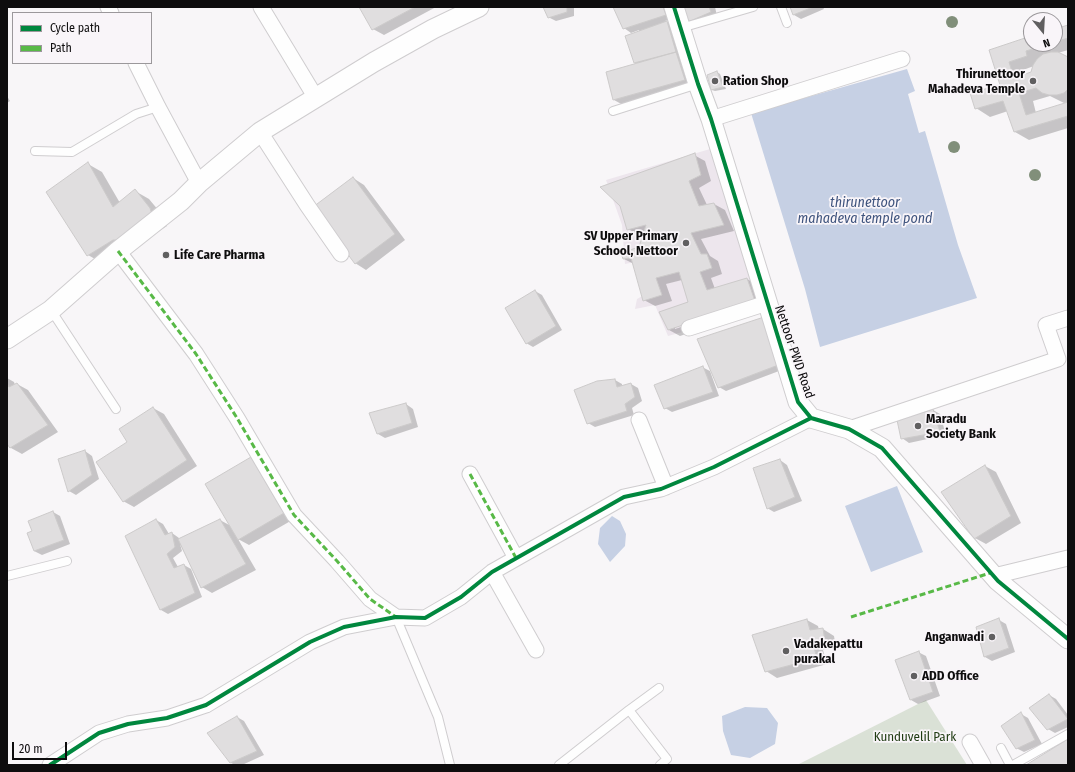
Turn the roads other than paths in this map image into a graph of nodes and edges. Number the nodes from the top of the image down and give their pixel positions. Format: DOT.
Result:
graph roads {
  1 [pos="261,7"];
  2 [pos="479,7"];
  3 [pos="674,7"];
  4 [pos="753,7"];
  5 [pos="782,7"];
  6 [pos="787,23"];
  7 [pos="681,28"];
  8 [pos="902,59"];
  9 [pos="136,64"];
  10 [pos="698,84"];
  11 [pos="316,98"];
  12 [pos="158,107"];
  13 [pos="612,111"];
  14 [pos="712,119"];
  15 [pos="260,132"];
  16 [pos="36,151"];
  17 [pos="199,183"];
  18 [pos="118,251"];
  19 [pos="341,254"];
  20 [pos="767,303"];
  21 [pos="51,310"];
  22 [pos="1068,318"];
  23 [pos="689,328"];
  24 [pos="7,339"];
  25 [pos="116,409"];
  26 [pos="811,418"];
  27 [pos="639,420"];
  28 [pos="849,429"];
  29 [pos="470,474"];
  30 [pos="666,487"];
  31 [pos="516,558"];
  32 [pos="1068,558"];
  33 [pos="67,561"];
  34 [pos="492,572"];
  35 [pos="7,576"];
  36 [pos="994,576"];
  37 [pos="396,617"];
  38 [pos="1068,639"];
  39 [pos="536,650"];
  40 [pos="659,688"];
  41 [pos="629,710"];
  42 [pos="1068,734"];
  43 [pos="970,742"];
  44 [pos="1002,748"];
  45 [pos="50,765"];
  46 [pos="450,765"];
  47 [pos="559,765"];
  48 [pos="660,765"];
  49 [pos="983,765"];
  50 [pos="1010,765"];
  51 [pos="1013,765"];
  1 -- 11 [label="street"];
  2 -- 11 [label="street"];
  3 -- 7 [label="street, Nettoor PWD Road"];
  4 -- 7 [label="lane"];
  5 -- 6 [label="lane"];
  7 -- 10 [label="street, Nettoor PWD Road"];
  8 -- 14 [label="street"];
  9 -- 12 [label="street"];
  10 -- 13 [label="lane"];
  10 -- 14 [label="street, Nettoor PWD Road"];
  11 -- 15 [label="street"];
  12 -- 16 [label="lane"];
  12 -- 17 [label="street"];
  14 -- 20 [label="street, Nettoor PWD Road"];
  15 -- 17 [label="street"];
  15 -- 19 [label="street"];
  17 -- 18 [label="street"];
  18 -- 21 [label="street"];
  18 -- 37 [label="street"];
  20 -- 23 [label="street"];
  20 -- 26 [label="street, Nettoor PWD Road"];
  21 -- 24 [label="street"];
  21 -- 25 [label="lane"];
  22 -- 28 [label="street"];
  26 -- 28 [label="street, Nettoor PWD Road"];
  26 -- 30 [label="street"];
  27 -- 30 [label="street"];
  28 -- 36 [label="street, Nettoor PWD Road"];
  29 -- 31 [label="street"];
  30 -- 31 [label="street"];
  31 -- 34 [label="street"];
  32 -- 36 [label="street"];
  33 -- 35 [label="lane"];
  34 -- 37 [label="street"];
  34 -- 39 [label="street"];
  36 -- 38 [label="street, Nettoor PWD Road"];
  37 -- 45 [label="street"];
  37 -- 46 [label="lane"];
  40 -- 41 [label="lane"];
  41 -- 47 [label="lane"];
  41 -- 48 [label="lane"];
  42 -- 51 [label="lane"];
  43 -- 49 [label="street"];
  44 -- 50 [label="lane"];
}
